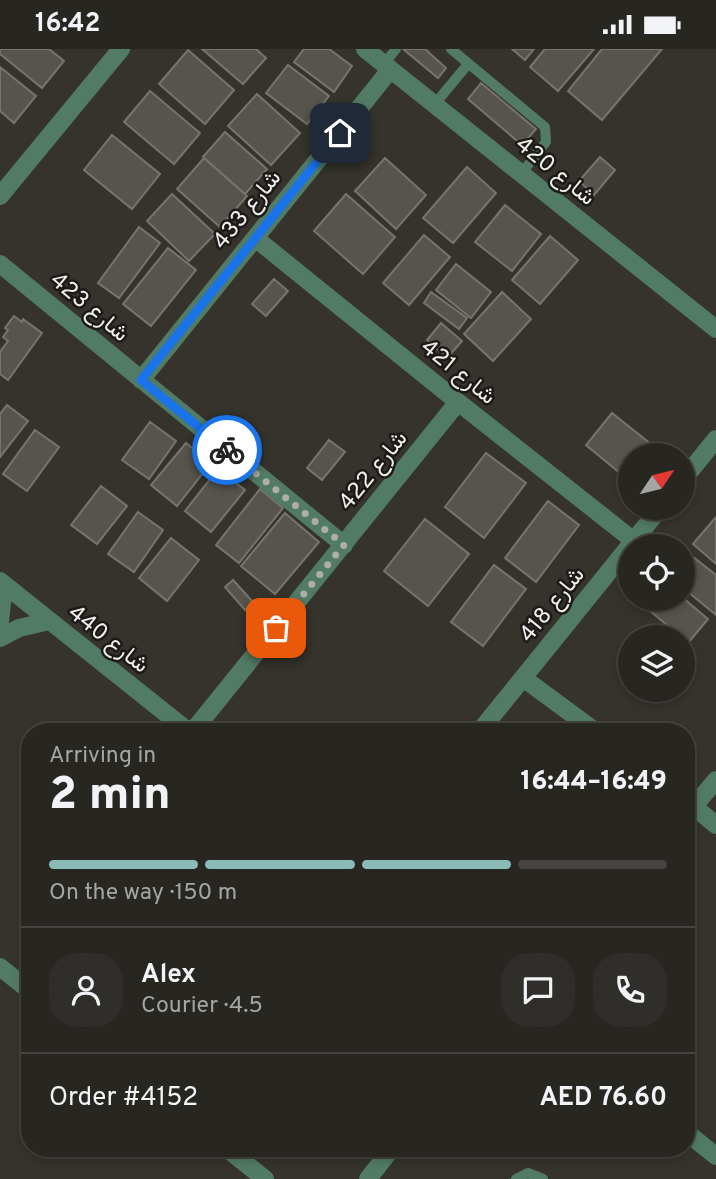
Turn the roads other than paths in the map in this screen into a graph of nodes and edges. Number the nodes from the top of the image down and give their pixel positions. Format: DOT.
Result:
graph roads {
  1 [pos="121,49"];
  2 [pos="365,49"];
  3 [pos="396,49"];
  4 [pos="451,49"];
  5 [pos="468,64"];
  6 [pos="387,67"];
  7 [pos="434,105"];
  8 [pos="521,174"];
  9 [pos="0,196"];
  10 [pos="255,238"];
  11 [pos="0,264"];
  12 [pos="716,330"];
  13 [pos="141,380"];
  14 [pos="458,403"];
  15 [pos="716,439"];
  16 [pos="695,465"];
  17 [pos="651,520"];
  18 [pos="625,534"];
  19 [pos="640,534"];
  20 [pos="344,545"];
  21 [pos="618,561"];
  22 [pos="2,583"];
  23 [pos="49,621"];
  24 [pos="0,622"];
  25 [pos="0,638"];
  26 [pos="523,678"];
  27 [pos="180,723"];
  28 [pos="197,723"];
  29 [pos="486,723"];
  30 [pos="584,723"];
  31 [pos="716,780"];
  32 [pos="695,799"];
  33 [pos="695,807"];
  34 [pos="716,825"];
  35 [pos="0,967"];
  36 [pos="21,984"];
  37 [pos="695,1139"];
  38 [pos="716,1156"];
  39 [pos="237,1157"];
  40 [pos="385,1157"];
  41 [pos="265,1179"];
  42 [pos="368,1179"];
  43 [pos="516,1179"];
  44 [pos="542,1179"];
  1 -- 9 [label="street"];
  2 -- 6 [label="street, شارع 420"];
  3 -- 6 [label="lane"];
  4 -- 5 [label="lane"];
  5 -- 7 [label="lane"];
  5 -- 8 [label="lane"];
  6 -- 7 [label="street, شارع 420"];
  6 -- 10 [label="street, شارع 433"];
  7 -- 8 [label="street, شارع 420"];
  8 -- 12 [label="street, شارع 420"];
  10 -- 13 [label="street, شارع 433"];
  10 -- 14 [label="street, شارع 421"];
  11 -- 13 [label="street, شارع 423"];
  13 -- 20 [label="street, شارع 423"];
  14 -- 18 [label="street, شارع 421"];
  14 -- 20 [label="street, شارع 422"];
  15 -- 16 [label="street"];
  17 -- 19 [label="street, شارع 418"];
  20 -- 28 [label="street, شارع 422"];
  21 -- 26 [label="street, شارع 418"];
  22 -- 23 [label="street, شارع 440"];
  22 -- 24 [label="street"];
  23 -- 25 [label="street"];
  23 -- 27 [label="street, شارع 440"];
  26 -- 29 [label="street, شارع 418"];
  26 -- 30 [label="street"];
  31 -- 32 [label="street"];
  33 -- 34 [label="street"];
  35 -- 36 [label="street"];
  37 -- 38 [label="street"];
  39 -- 41 [label="street"];
  40 -- 42 [label="street"];
  43 -- 44 [label="lane"];
}
